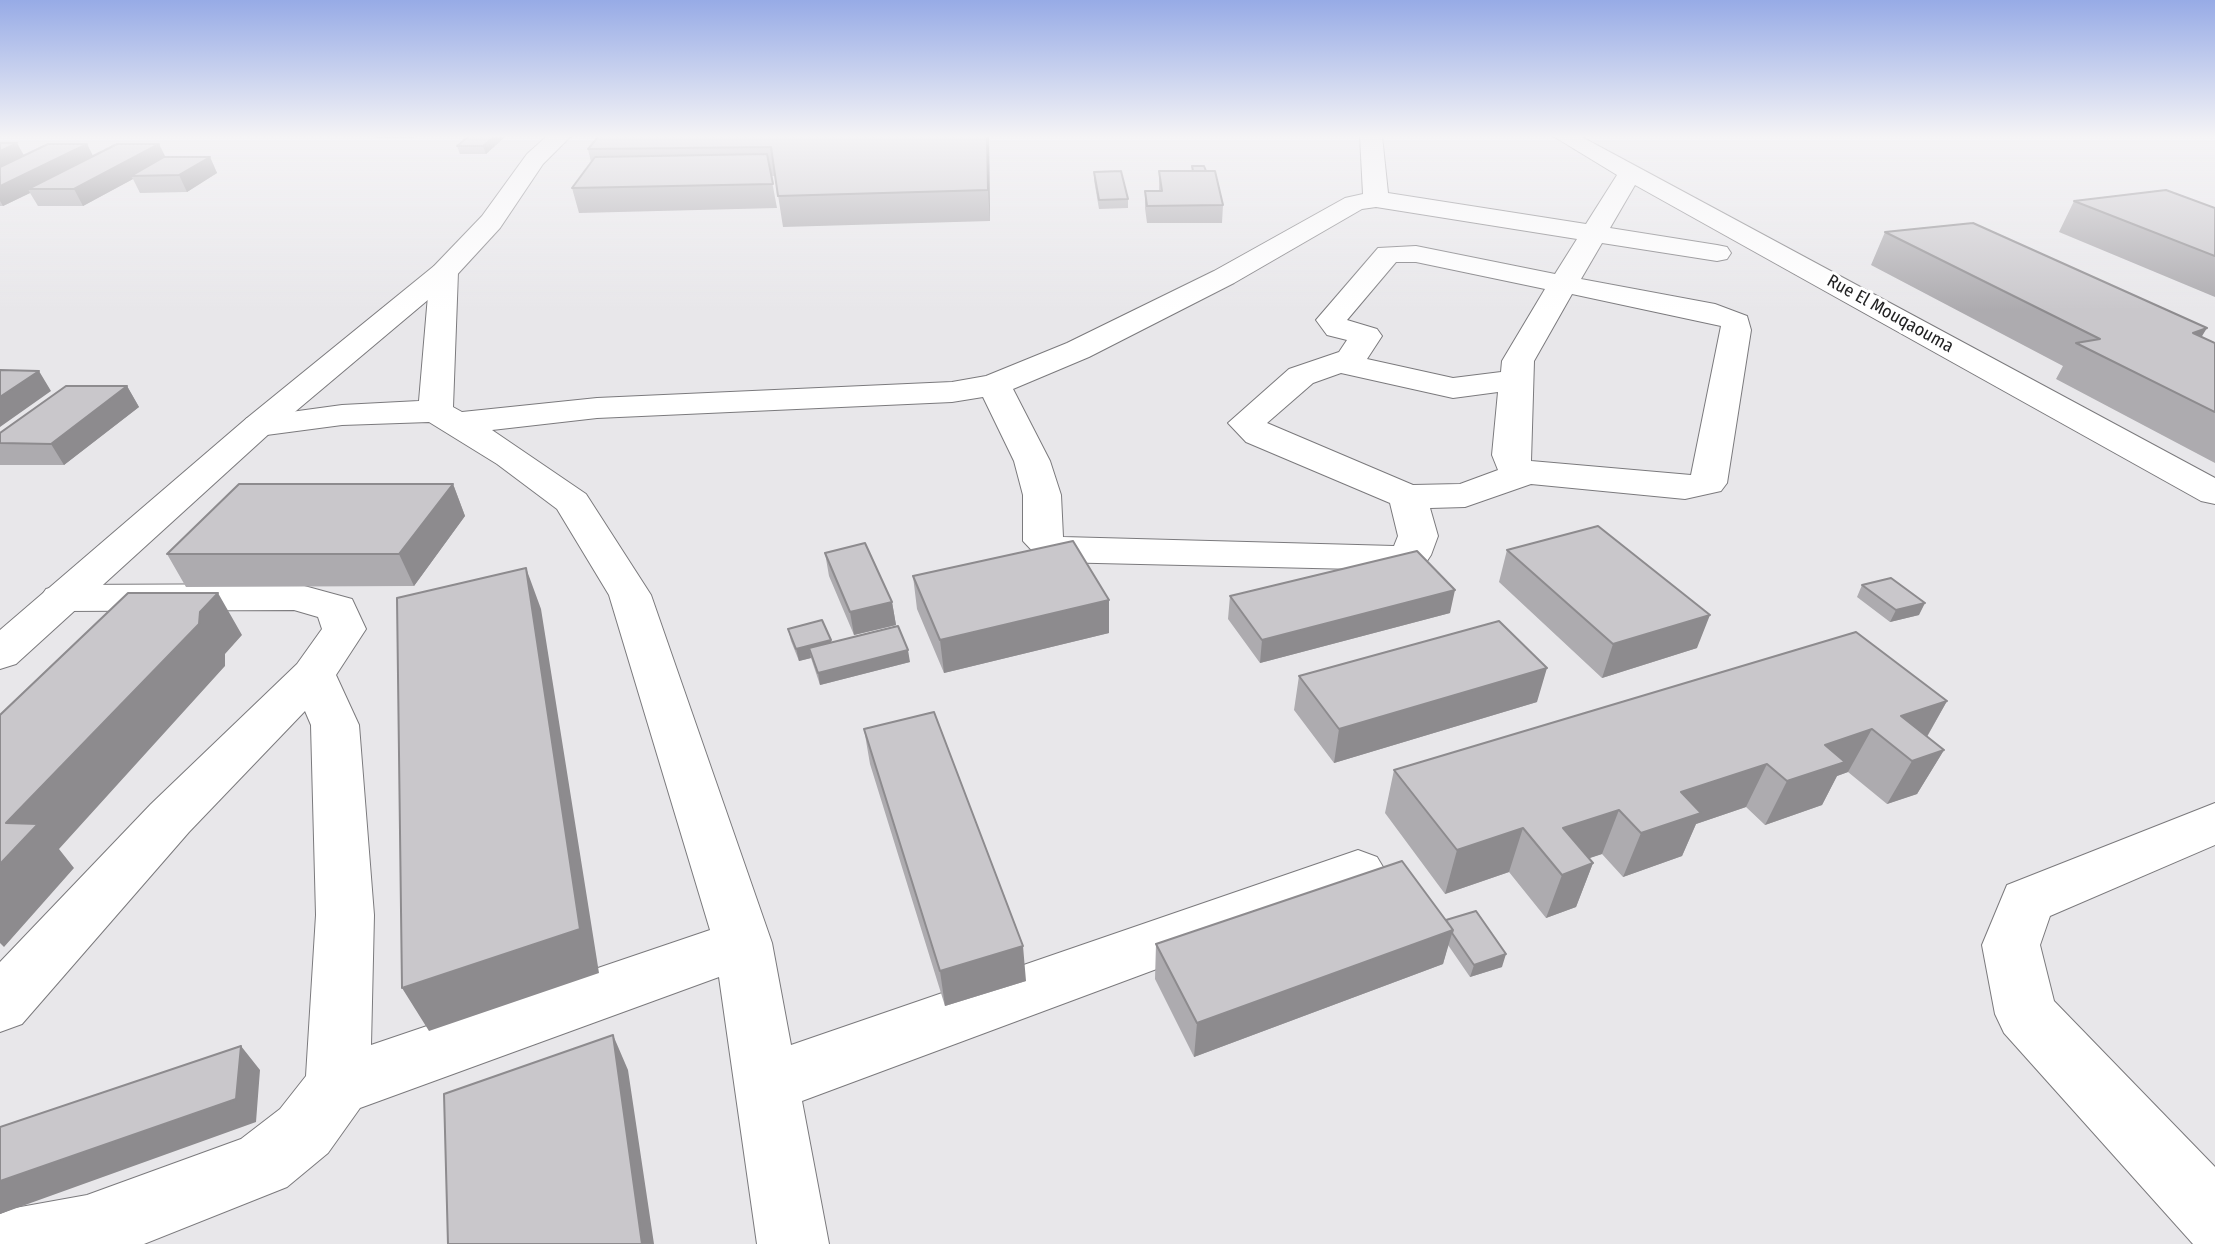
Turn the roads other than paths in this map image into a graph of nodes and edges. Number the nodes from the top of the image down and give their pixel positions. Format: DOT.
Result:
graph roads {
  1 [pos="511,194"];
  2 [pos="1376,194"];
  3 [pos="1618,194"];
  4 [pos="1671,194"];
  5 [pos="1376,199"];
  6 [pos="1595,233"];
  7 [pos="1717,253"];
  8 [pos="444,272"];
  9 [pos="1563,284"];
  10 [pos="1340,363"];
  11 [pos="1517,383"];
  12 [pos="994,385"];
  13 [pos="445,417"];
  14 [pos="259,425"];
  15 [pos="1526,473"];
  16 [pos="2215,493"];
  17 [pos="1408,497"];
  18 [pos="61,598"];
  19 [pos="0,654"];
  20 [pos="313,675"];
  21 [pos="2215,823"];
  22 [pos="1358,872"];
  23 [pos="743,943"];
  24 [pos="0,1005"];
  25 [pos="766,1084"];
  26 [pos="338,1086"];
  27 [pos="2215,1218"];
  28 [pos="15,1244"];
  29 [pos="793,1244"];
  1 -- 8 [label="street"];
  2 -- 5 [label="street"];
  3 -- 6 [label="street"];
  4 -- 16 [label="street, Rue El Mouqaouma"];
  5 -- 6 [label="street"];
  5 -- 12 [label="street"];
  6 -- 7 [label="street"];
  6 -- 9 [label="street"];
  8 -- 13 [label="street"];
  8 -- 14 [label="street"];
  9 -- 10 [label="street"];
  9 -- 11 [label="street"];
  9 -- 15 [label="street"];
  10 -- 11 [label="street"];
  10 -- 17 [label="street"];
  11 -- 15 [label="street"];
  12 -- 13 [label="street"];
  12 -- 17 [label="street"];
  13 -- 14 [label="street"];
  13 -- 23 [label="street"];
  14 -- 18 [label="street"];
  15 -- 17 [label="street"];
  18 -- 19 [label="street"];
  18 -- 20 [label="street"];
  20 -- 24 [label="street"];
  20 -- 26 [label="street"];
  21 -- 27 [label="street"];
  22 -- 25 [label="street"];
  23 -- 25 [label="street"];
  23 -- 26 [label="street"];
  25 -- 29 [label="street"];
  26 -- 28 [label="street"];
}
